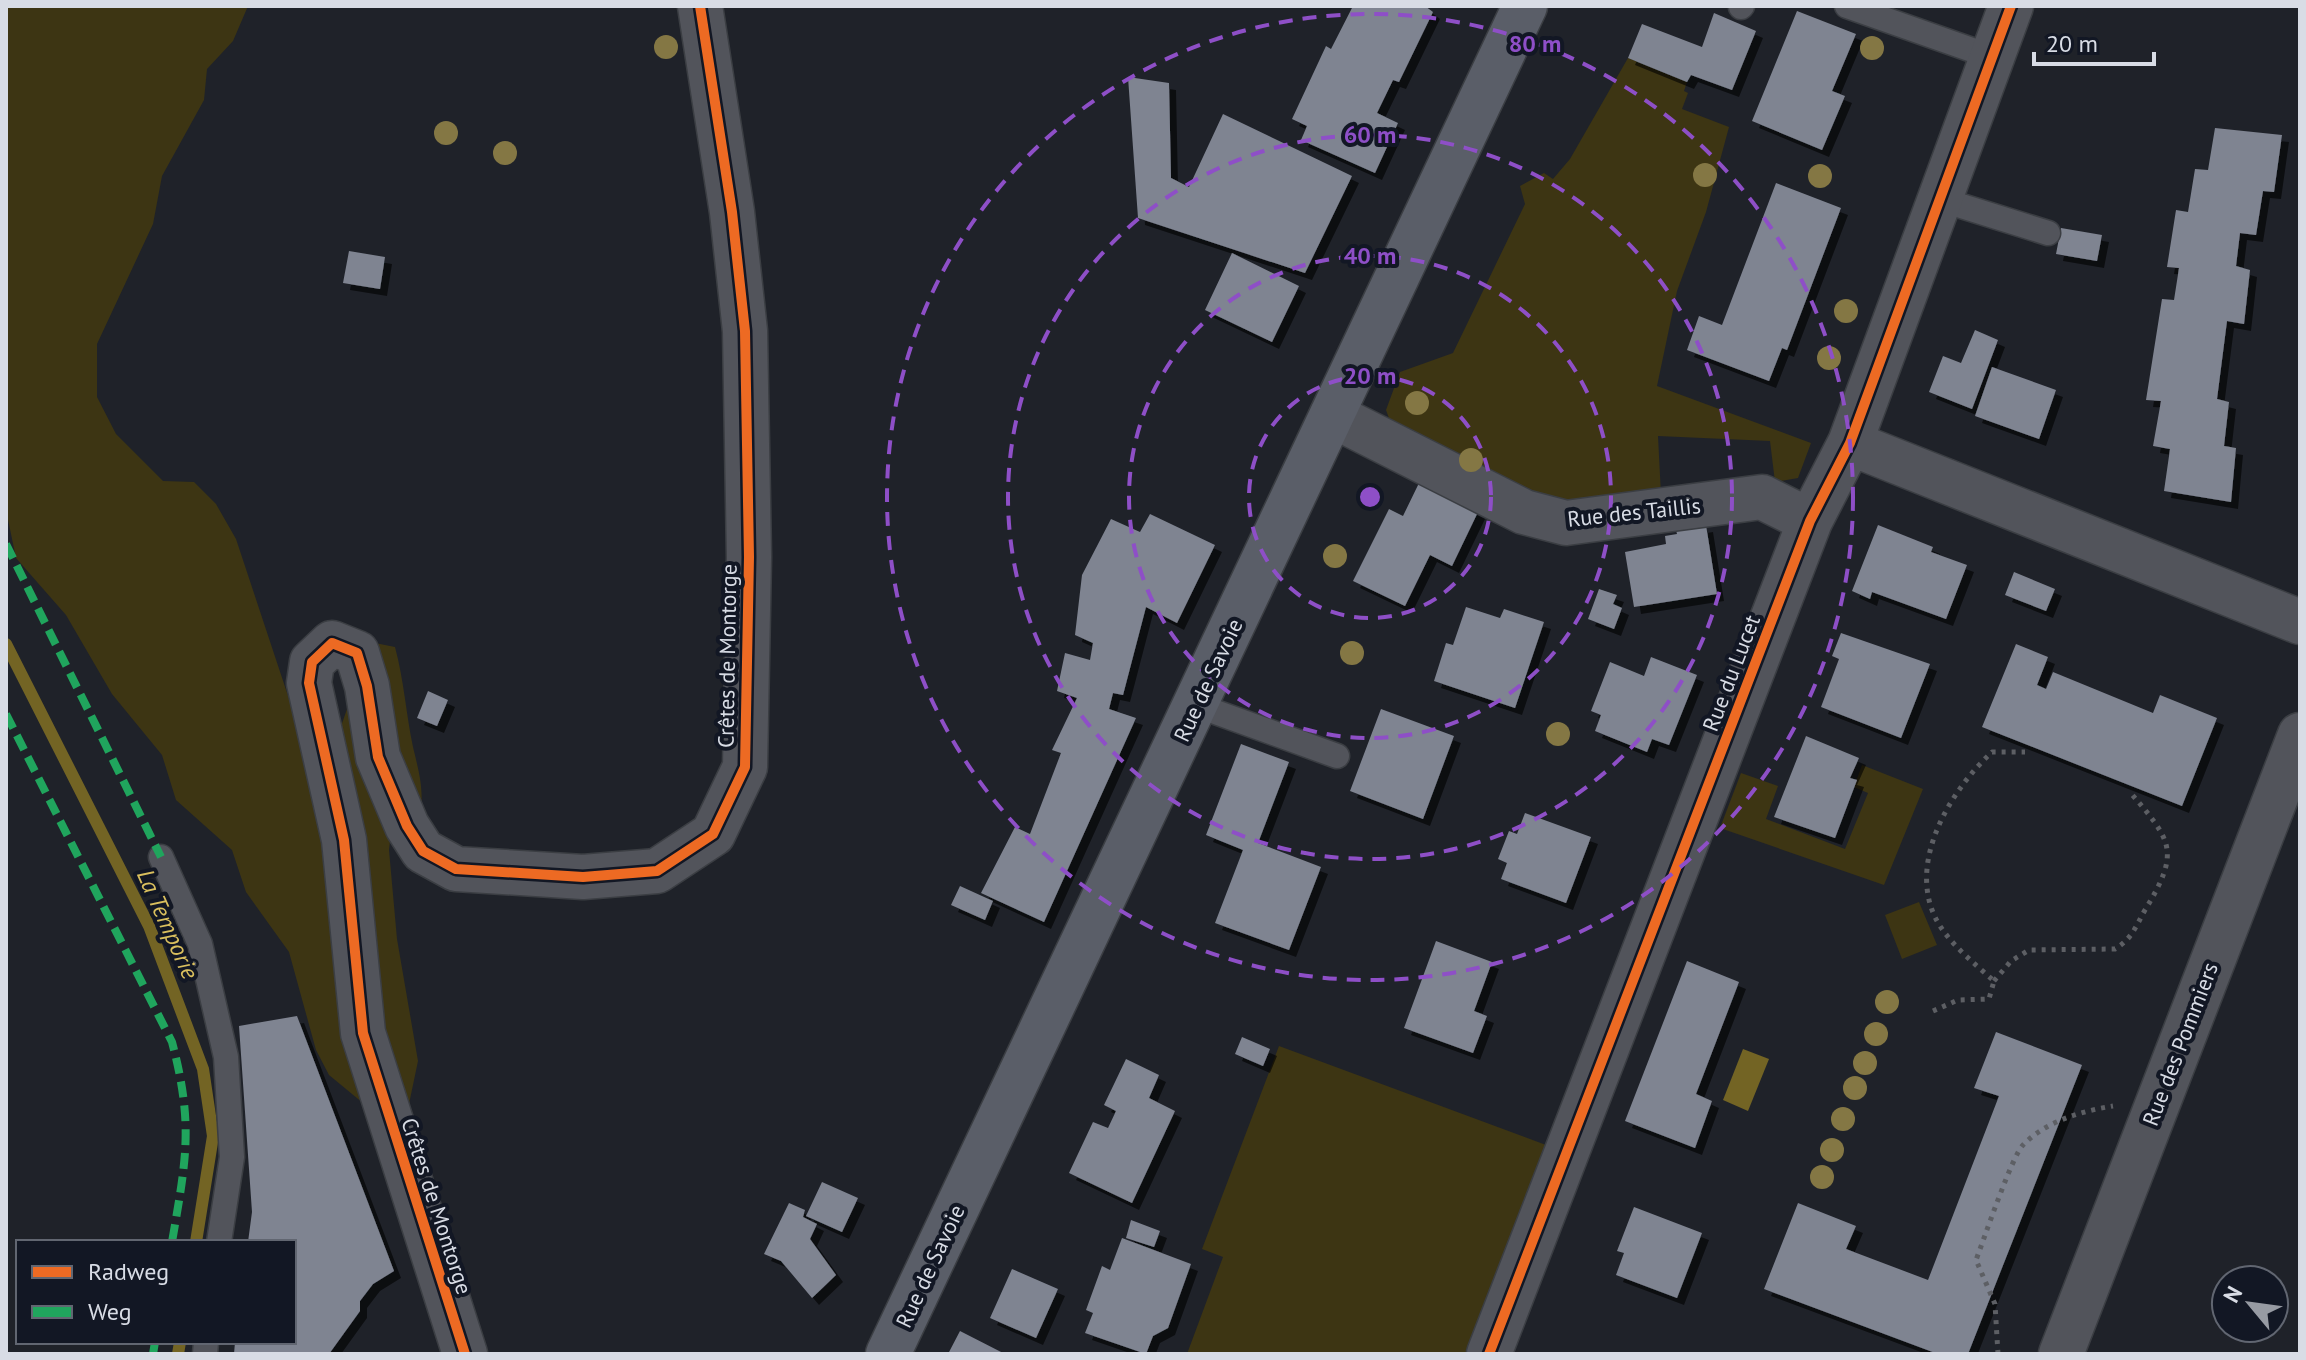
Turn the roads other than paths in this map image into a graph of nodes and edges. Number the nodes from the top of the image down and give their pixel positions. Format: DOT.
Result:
graph roads {
  1 [pos="700,6"];
  2 [pos="1525,6"];
  3 [pos="1847,6"];
  4 [pos="2011,6"];
  5 [pos="1992,57"];
  6 [pos="1939,199"];
  7 [pos="2048,233"];
  8 [pos="1332,415"];
  9 [pos="1850,443"];
  10 [pos="1810,521"];
  11 [pos="2300,622"];
  12 [pos="1196,705"];
  13 [pos="2300,735"];
  14 [pos="1337,756"];
  15 [pos="161,857"];
  16 [pos="219,1240"];
  17 [pos="465,1354"];
  18 [pos="888,1354"];
  19 [pos="1489,1354"];
  20 [pos="2061,1354"];
  1 -- 17 [label="street, Crêtes de Montorge"];
  2 -- 8 [label="main road, Rue de Savoie"];
  3 -- 5 [label="lane"];
  4 -- 5 [label="street, Rue du Lucet"];
  5 -- 6 [label="street, Rue du Lucet"];
  6 -- 7 [label="lane"];
  6 -- 9 [label="street, Rue du Lucet"];
  8 -- 10 [label="street, Rue des Taillis"];
  8 -- 12 [label="main road, Rue de Savoie"];
  9 -- 10 [label="street, Rue du Lucet"];
  9 -- 11 [label="street"];
  10 -- 19 [label="street, Rue du Lucet"];
  12 -- 14 [label="lane"];
  12 -- 18 [label="main road, Rue de Savoie"];
  13 -- 20 [label="street, Rue des Pommiers"];
  15 -- 16 [label="lane"];
}
